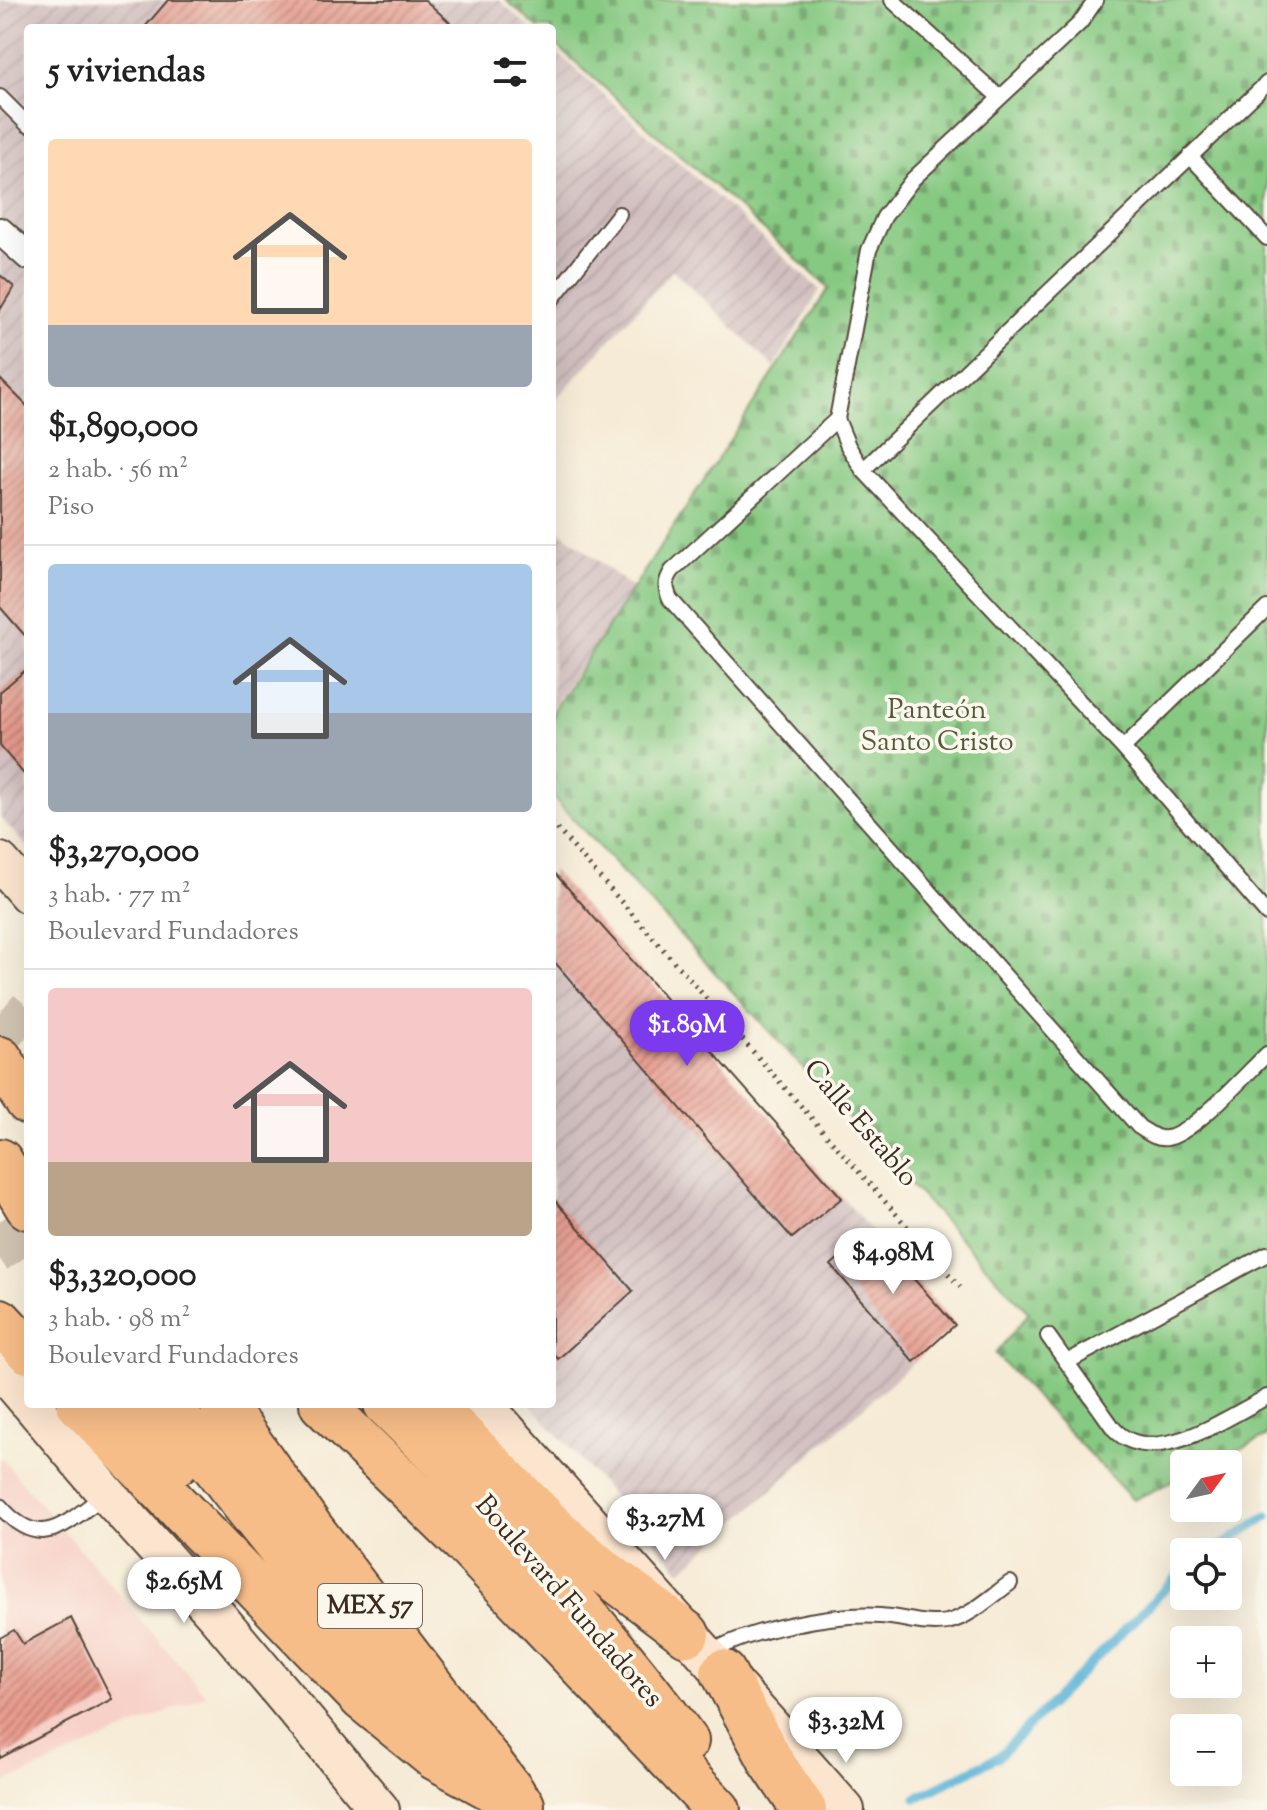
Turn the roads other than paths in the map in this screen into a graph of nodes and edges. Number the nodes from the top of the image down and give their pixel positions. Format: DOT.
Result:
graph roads {
  1 [pos="892,0"];
  2 [pos="1096,0"];
  3 [pos="1267,83"];
  4 [pos="0,97"];
  5 [pos="999,97"];
  6 [pos="24,121"];
  7 [pos="1190,156"];
  8 [pos="619,214"];
  9 [pos="0,231"];
  10 [pos="1267,238"];
  11 [pos="24,252"];
  12 [pos="556,294"];
  13 [pos="837,419"];
  14 [pos="863,470"];
  15 [pos="1267,608"];
  16 [pos="1123,748"];
  17 [pos="0,862"];
  18 [pos="24,889"];
  19 [pos="1262,897"];
  20 [pos="1267,914"];
  21 [pos="0,1044"];
  22 [pos="1267,1054"];
  23 [pos="0,1059"];
  24 [pos="24,1065"];
  25 [pos="24,1096"];
  26 [pos="0,1113"];
  27 [pos="24,1134"];
  28 [pos="0,1161"];
  29 [pos="24,1200"];
  30 [pos="1267,1254"];
  31 [pos="0,1321"];
  32 [pos="1048,1336"];
  33 [pos="24,1347"];
  34 [pos="1067,1362"];
  35 [pos="0,1368"];
  36 [pos="24,1396"];
  37 [pos="1267,1397"];
  38 [pos="34,1408"];
  39 [pos="83,1408"];
  40 [pos="134,1408"];
  41 [pos="171,1408"];
  42 [pos="225,1408"];
  43 [pos="326,1408"];
  44 [pos="390,1408"];
  45 [pos="435,1408"];
  46 [pos="487,1408"];
  47 [pos="106,1493"];
  48 [pos="0,1506"];
  49 [pos="1010,1583"];
  50 [pos="706,1653"];
  51 [pos="435,1734"];
  52 [pos="796,1784"];
  53 [pos="524,1808"];
  54 [pos="380,1810"];
  55 [pos="718,1810"];
  56 [pos="738,1810"];
  57 [pos="845,1810"];
  1 -- 5 [label="lane"];
  2 -- 5 [label="lane"];
  3 -- 7 [label="lane"];
  4 -- 6 [label="lane"];
  5 -- 13 [label="lane"];
  7 -- 10 [label="lane"];
  7 -- 14 [label="lane"];
  8 -- 12 [label="lane"];
  9 -- 11 [label="street"];
  13 -- 14 [label="lane"];
  13 -- 22 [label="lane"];
  14 -- 16 [label="lane"];
  15 -- 16 [label="lane"];
  16 -- 19 [label="lane"];
  17 -- 18 [label="main road"];
  19 -- 20 [label="lane"];
  21 -- 24 [label="highway"];
  23 -- 25 [label="highway"];
  26 -- 27 [label="highway"];
  28 -- 29 [label="highway"];
  30 -- 34 [label="lane"];
  31 -- 33 [label="highway"];
  32 -- 34 [label="lane"];
  34 -- 37 [label="lane"];
  35 -- 36 [label="main road"];
  38 -- 47 [label="main road"];
  39 -- 53 [label="highway"];
  40 -- 51 [label="highway"];
  41 -- 51 [label="highway"];
  42 -- 53 [label="highway, MEX 57"];
  43 -- 55 [label="highway"];
  44 -- 56 [label="highway, Boulevard Fundadores"];
  45 -- 50 [label="highway"];
  46 -- 50 [label="main road"];
  47 -- 48 [label="lane"];
  47 -- 54 [label="main road"];
  49 -- 50 [label="lane"];
  50 -- 52 [label="highway"];
  51 -- 53 [label="highway"];
  52 -- 57 [label="main road"];
}
